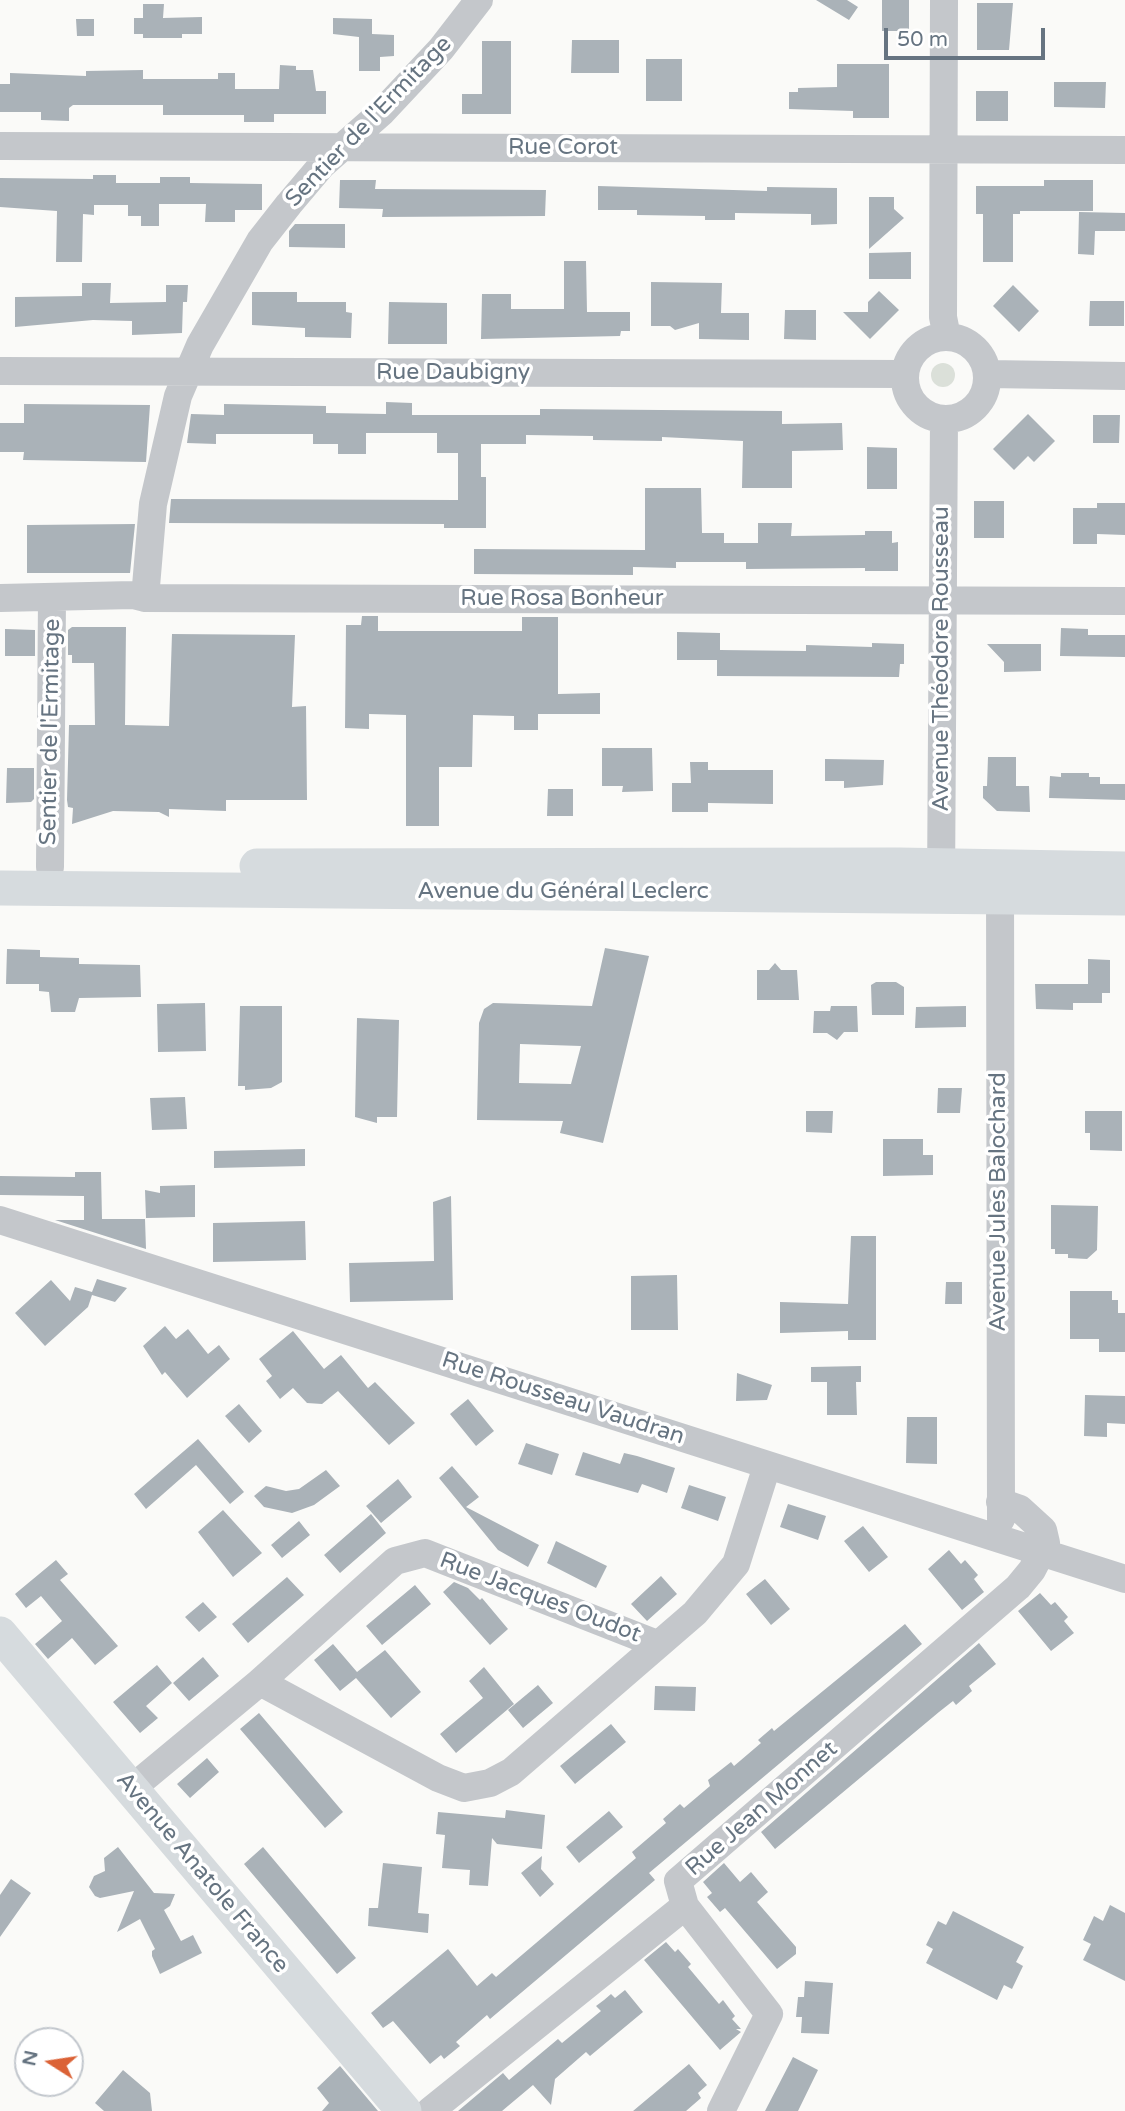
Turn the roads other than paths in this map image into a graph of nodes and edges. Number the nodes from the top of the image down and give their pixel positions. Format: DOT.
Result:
graph roads {
  1 [pos="479,0"];
  2 [pos="944,0"];
  3 [pos="0,146"];
  4 [pos="345,147"];
  5 [pos="944,149"];
  6 [pos="1125,150"];
  7 [pos="947,337"];
  8 [pos="0,371"];
  9 [pos="189,372"];
  10 [pos="905,374"];
  11 [pos="987,374"];
  12 [pos="1125,376"];
  13 [pos="944,419"];
  14 [pos="0,598"];
  15 [pos="52,598"];
  16 [pos="145,598"];
  17 [pos="942,601"];
  18 [pos="1125,601"];
  19 [pos="0,867"];
  20 [pos="50,867"];
  21 [pos="1125,869"];
  22 [pos="941,882"];
  23 [pos="999,882"];
  24 [pos="0,888"];
  25 [pos="1125,898"];
  26 [pos="0,1220"];
  27 [pos="767,1466"];
  28 [pos="1000,1502"];
  29 [pos="1001,1539"];
  30 [pos="1042,1553"];
  31 [pos="1125,1579"];
  32 [pos="0,1634"];
  33 [pos="657,1644"];
  34 [pos="260,1682"];
  35 [pos="131,1788"];
  36 [pos="685,1906"];
  37 [pos="404,2111"];
  38 [pos="430,2111"];
  39 [pos="721,2111"];
  1 -- 4 [label="street, Sentier de l'Ermitage"];
  2 -- 5 [label="street"];
  3 -- 4 [label="street, Rue Corot"];
  4 -- 5 [label="street, Rue Corot"];
  4 -- 9 [label="street, Sentier de l'Ermitage"];
  5 -- 6 [label="street, Rue Corot"];
  5 -- 7 [label="street"];
  7 -- 10 [label="street"];
  7 -- 11 [label="street"];
  8 -- 9 [label="street, Rue Daubigny"];
  9 -- 10 [label="street, Rue Daubigny"];
  9 -- 16 [label="street, Sentier de l'Ermitage"];
  10 -- 13 [label="street"];
  11 -- 12 [label="street"];
  11 -- 13 [label="street"];
  13 -- 17 [label="street, Avenue Théodore Rousseau"];
  14 -- 15 [label="street, Rue Rosa Bonheur"];
  15 -- 16 [label="street, Rue Rosa Bonheur"];
  15 -- 20 [label="street, Sentier de l'Ermitage"];
  16 -- 17 [label="street, Rue Rosa Bonheur"];
  17 -- 18 [label="street, Rue Rosa Bonheur"];
  17 -- 22 [label="street, Avenue Théodore Rousseau"];
  19 -- 20 [label="main road, Avenue du Général Leclerc"];
  20 -- 22 [label="main road, Avenue du Général Leclerc"];
  21 -- 23 [label="main road, Avenue du Général Leclerc"];
  22 -- 23 [label="main road, Avenue du Général Leclerc"];
  22 -- 24 [label="main road, Avenue du Général Leclerc"];
  23 -- 25 [label="main road, Avenue du Général Leclerc"];
  23 -- 28 [label="street, Avenue Jules Balochard"];
  26 -- 27 [label="street, Rue Rousseau Vaudran"];
  27 -- 29 [label="street, Rue Rousseau Vaudran"];
  27 -- 33 [label="street"];
  28 -- 29 [label="street, Avenue Jules Balochard"];
  28 -- 30 [label="street"];
  29 -- 30 [label="street, Rue Rousseau Vaudran"];
  30 -- 31 [label="street, Rue Rousseau Vaudran"];
  30 -- 36 [label="street, Rue Jean Monnet"];
  32 -- 35 [label="main road, Avenue Anatole France"];
  33 -- 34 [label="street, Rue Jacques Oudot"];
  33 -- 34 [label="street"];
  34 -- 35 [label="street, Rue Jacques Oudot"];
  35 -- 37 [label="main road, Avenue Anatole France"];
  36 -- 38 [label="street, Rue Jean Monnet"];
  36 -- 39 [label="street"];
}
